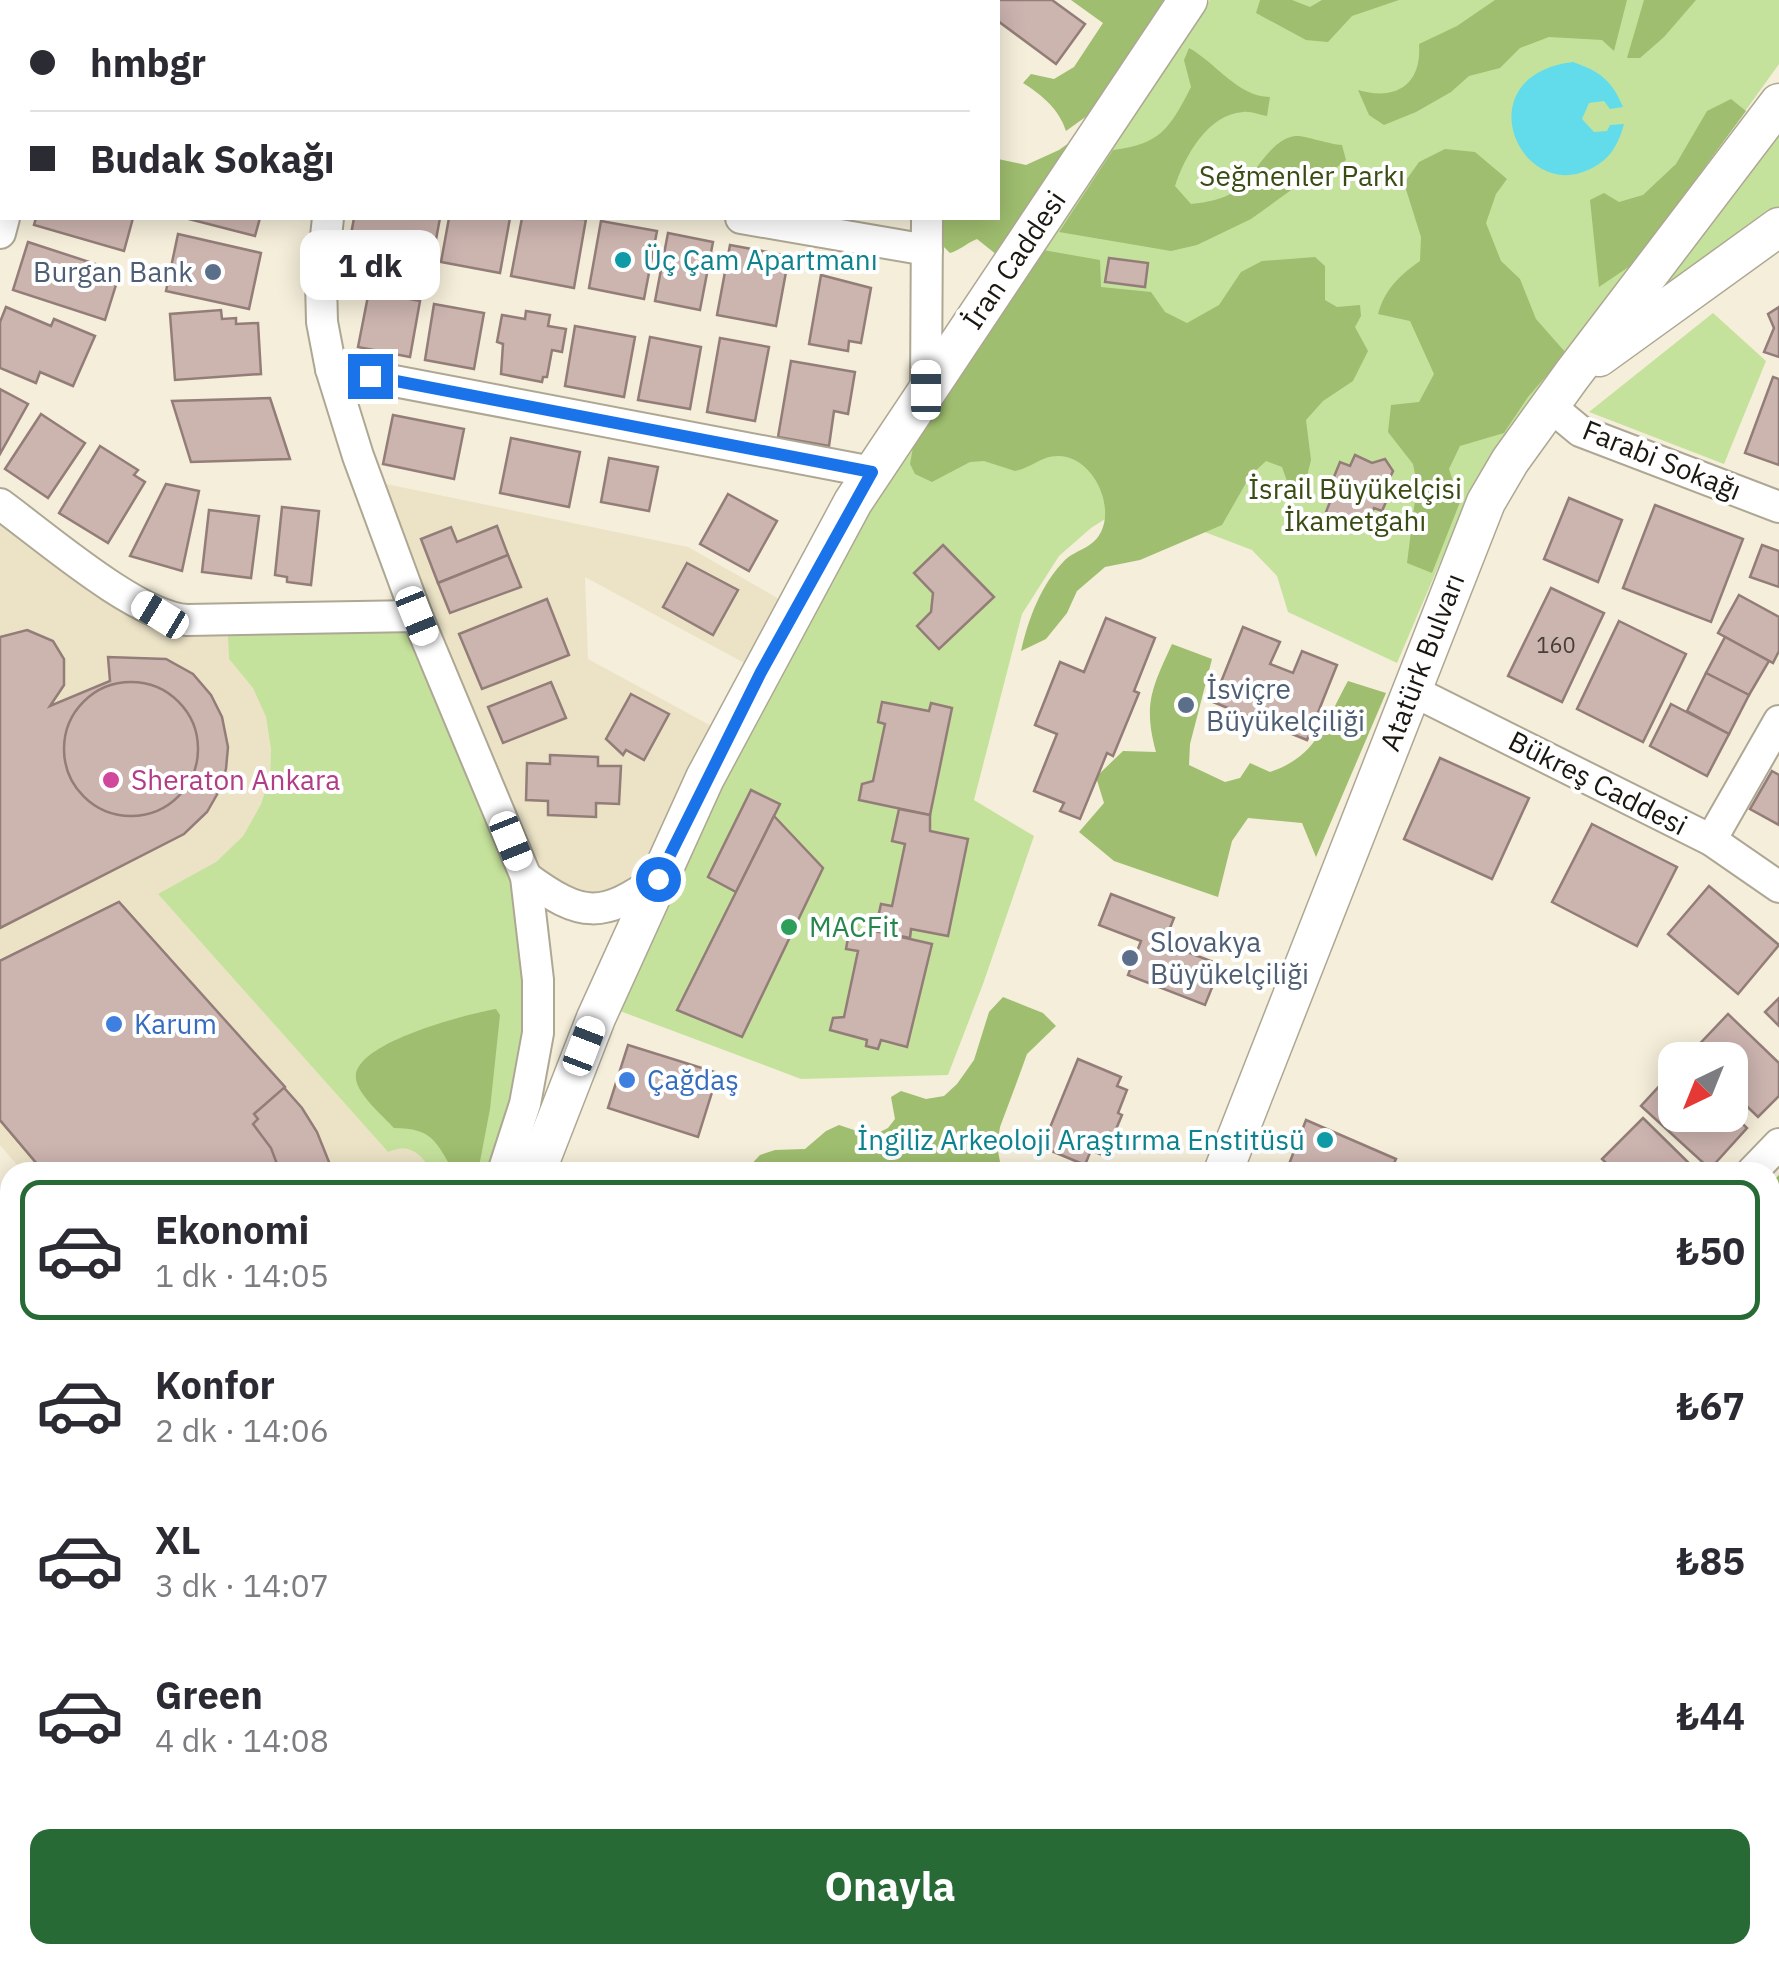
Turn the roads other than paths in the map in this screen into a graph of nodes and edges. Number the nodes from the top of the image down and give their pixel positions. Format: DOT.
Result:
graph roads {
  1 [pos="1188,0"];
  2 [pos="1779,104"];
  3 [pos="328,220"];
  4 [pos="753,220"];
  5 [pos="926,220"];
  6 [pos="1779,227"];
  7 [pos="927,250"];
  8 [pos="331,369"];
  9 [pos="1572,375"];
  10 [pos="926,390"];
  11 [pos="1550,406"];
  12 [pos="872,472"];
  13 [pos="0,504"];
  14 [pos="1779,508"];
  15 [pos="417,616"];
  16 [pos="1411,690"];
  17 [pos="1779,722"];
  18 [pos="1711,840"];
  19 [pos="526,877"];
  20 [pos="658,879"];
  21 [pos="1779,887"];
  22 [pos="1779,1144"];
  23 [pos="506,1162"];
  24 [pos="540,1162"];
  25 [pos="1227,1162"];
  26 [pos="1762,1162"];
  1 -- 10 [label="main road, İran Caddesi"];
  2 -- 9 [label="main road, Atatürk Bulvarı"];
  3 -- 8 [label="street"];
  4 -- 7 [label="street"];
  5 -- 7 [label="street"];
  6 -- 9 [label="main road"];
  7 -- 10 [label="street"];
  8 -- 12 [label="street"];
  8 -- 15 [label="street"];
  9 -- 11 [label="main road, Atatürk Bulvarı"];
  10 -- 12 [label="main road, İran Caddesi"];
  11 -- 14 [label="street, Farabi Sokağı"];
  11 -- 16 [label="main road, Atatürk Bulvarı"];
  12 -- 20 [label="main road, İran Caddesi"];
  13 -- 15 [label="street"];
  15 -- 19 [label="street"];
  16 -- 18 [label="street, Bükreş Caddesi"];
  16 -- 25 [label="main road, Atatürk Bulvarı"];
  17 -- 18 [label="street"];
  18 -- 21 [label="street, Bükreş Caddesi"];
  19 -- 20 [label="street"];
  19 -- 23 [label="street"];
  20 -- 24 [label="main road, İran Caddesi"];
  22 -- 26 [label="street"];
}
